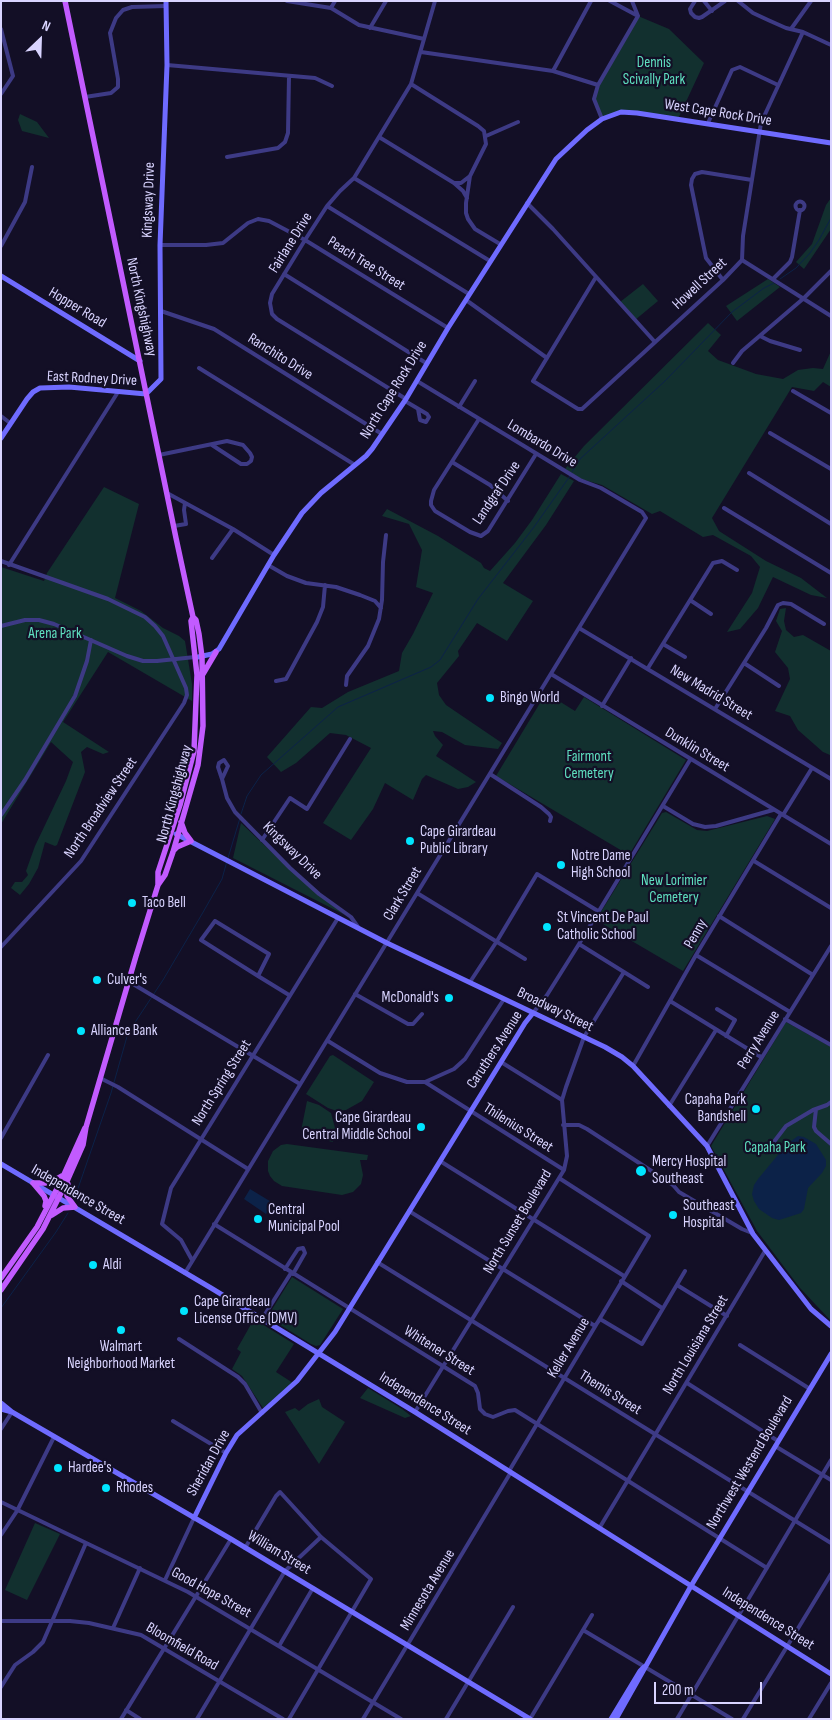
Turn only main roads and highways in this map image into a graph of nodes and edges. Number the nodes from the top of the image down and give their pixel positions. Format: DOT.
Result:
graph roads {
  1 [pos="65,1"];
  2 [pos="193,617"];
  3 [pos="216,652"];
  4 [pos="203,674"];
  5 [pos="181,822"];
  6 [pos="173,852"];
  7 [pos="158,885"];
  8 [pos="66,1177"];
  9 [pos="56,1197"];
  10 [pos="43,1215"];
  11 [pos="49,1218"];
  12 [pos="1,1278"];
  13 [pos="1,1290"];
  1 -- 2 [label="main road, North Kingshighway"];
  2 -- 4 [label="main road, North Kingshighway"];
  2 -- 7 [label="main road, North Kingshighway"];
  3 -- 4 [label="main road"];
  4 -- 5 [label="main road, North Kingshighway"];
  5 -- 6 [label="main road, North Kingshighway"];
  5 -- 6 [label="main road"];
  6 -- 7 [label="main road, North Kingshighway"];
  7 -- 8 [label="main road, North Kingshighway"];
  8 -- 9 [label="main road, North Kingshighway"];
  8 -- 10 [label="main road"];
  8 -- 11 [label="main road"];
  9 -- 10 [label="main road"];
  9 -- 11 [label="main road"];
  10 -- 12 [label="main road"];
  11 -- 13 [label="main road"];
}
